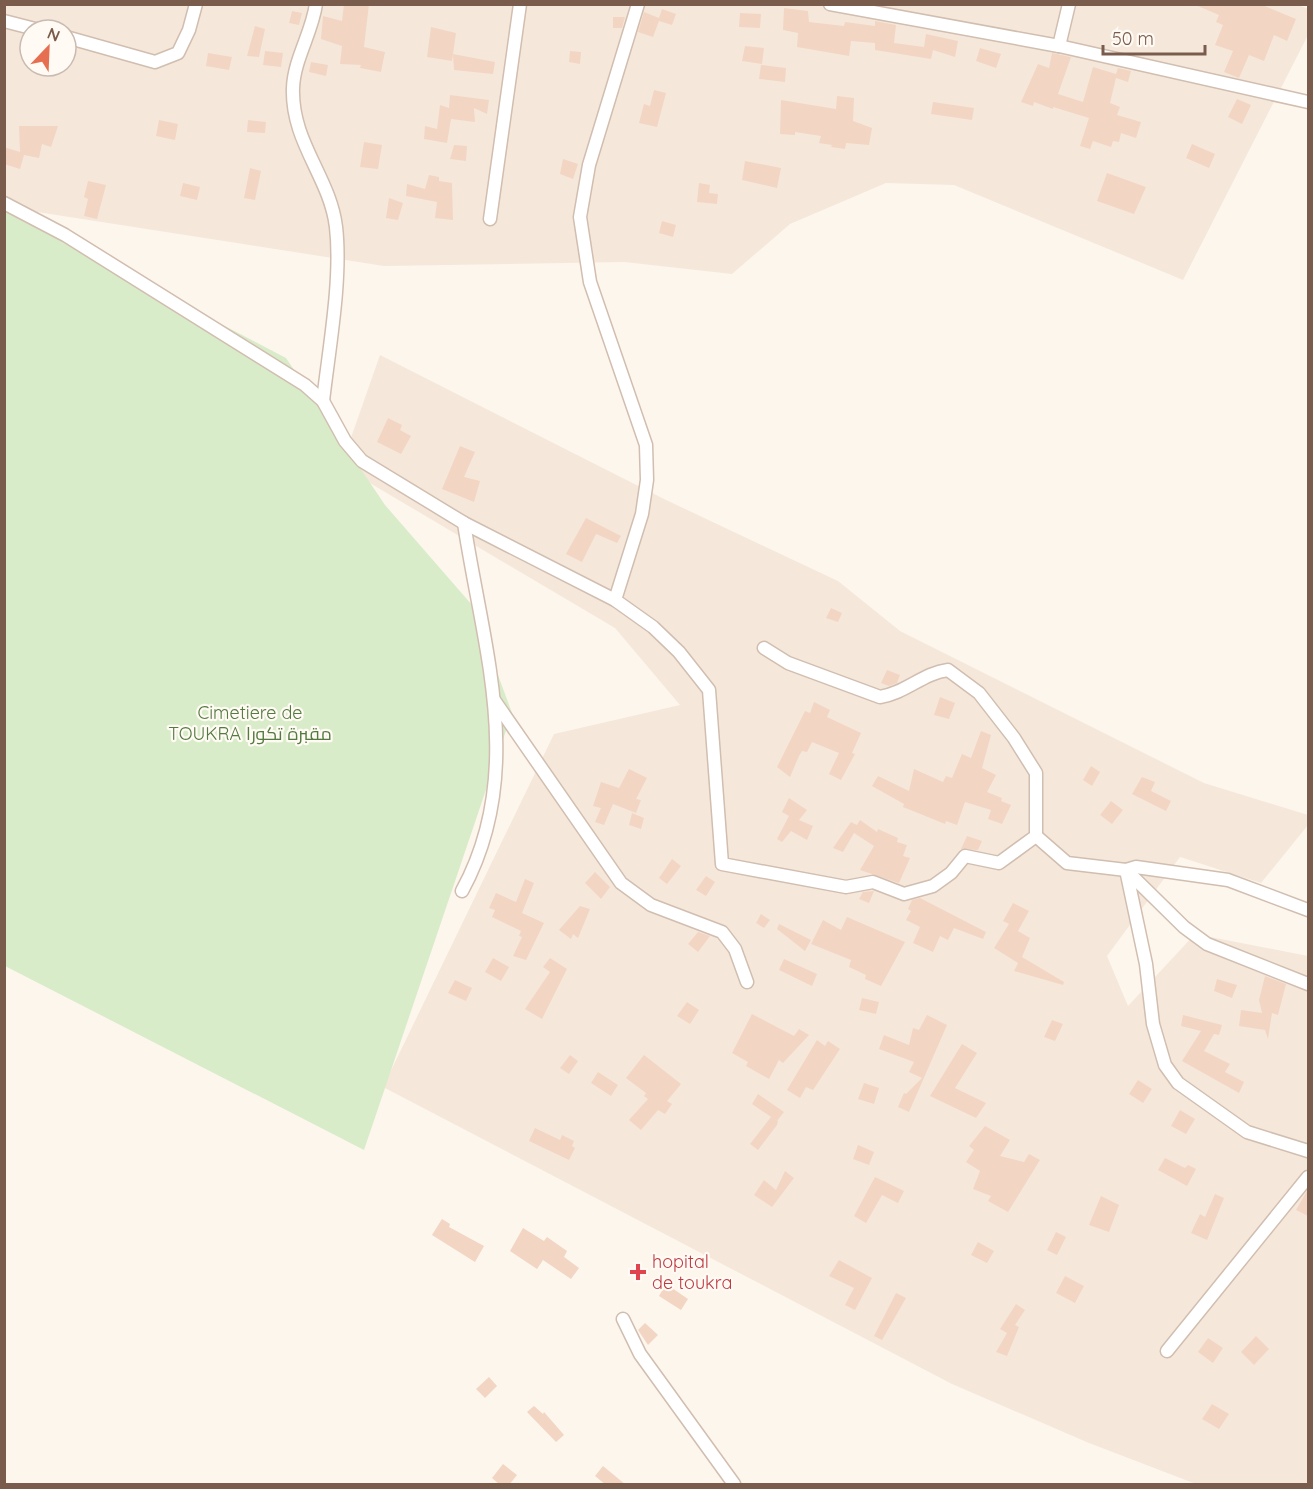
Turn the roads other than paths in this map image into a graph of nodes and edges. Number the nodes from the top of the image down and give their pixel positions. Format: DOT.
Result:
graph roads {
  1 [pos="196,4"];
  2 [pos="316,4"];
  3 [pos="520,4"];
  4 [pos="638,4"];
  5 [pos="830,4"];
  6 [pos="1069,4"];
  7 [pos="78,40"];
  8 [pos="1059,46"];
  9 [pos="1308,102"];
  10 [pos="4,203"];
  11 [pos="490,219"];
  12 [pos="323,401"];
  13 [pos="464,523"];
  14 [pos="615,600"];
  15 [pos="765,648"];
  16 [pos="494,700"];
  17 [pos="1036,836"];
  18 [pos="1126,870"];
  19 [pos="462,891"];
  20 [pos="1308,910"];
  21 [pos="747,982"];
  22 [pos="1308,984"];
  23 [pos="1308,1151"];
  24 [pos="1308,1178"];
  25 [pos="623,1319"];
  26 [pos="1167,1351"];
  27 [pos="735,1485"];
  1 -- 7 [label="street"];
  2 -- 12 [label="street"];
  3 -- 11 [label="street"];
  4 -- 14 [label="street"];
  5 -- 8 [label="street"];
  6 -- 8 [label="street"];
  8 -- 9 [label="street"];
  10 -- 12 [label="street"];
  12 -- 13 [label="street"];
  13 -- 14 [label="street"];
  13 -- 16 [label="street"];
  14 -- 17 [label="street"];
  15 -- 17 [label="street"];
  16 -- 19 [label="street"];
  16 -- 21 [label="street"];
  17 -- 18 [label="street"];
  18 -- 20 [label="street"];
  18 -- 22 [label="street"];
  18 -- 23 [label="street"];
  24 -- 26 [label="street"];
  25 -- 27 [label="street"];
}
